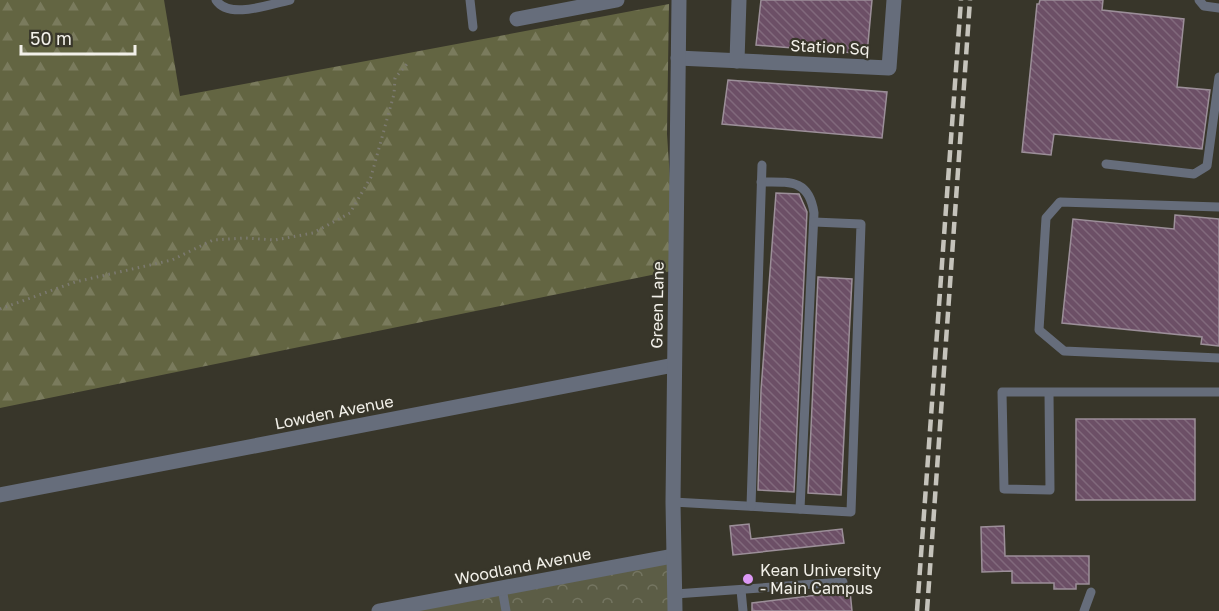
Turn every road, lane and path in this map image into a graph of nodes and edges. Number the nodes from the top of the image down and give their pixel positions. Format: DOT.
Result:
graph roads {
  1 [pos="216,0"];
  2 [pos="290,0"];
  3 [pos="470,0"];
  4 [pos="618,0"];
  5 [pos="679,0"];
  6 [pos="740,0"];
  7 [pos="894,0"];
  8 [pos="1199,0"];
  9 [pos="1219,8"];
  10 [pos="517,19"];
  11 [pos="473,27"];
  12 [pos="678,58"];
  13 [pos="737,61"];
  14 [pos="406,64"];
  15 [pos="1219,77"];
  16 [pos="1106,164"];
  17 [pos="762,165"];
  18 [pos="761,182"];
  19 [pos="1219,207"];
  20 [pos="813,222"];
  21 [pos="0,309"];
  22 [pos="1219,358"];
  23 [pos="674,365"];
  24 [pos="1219,392"];
  25 [pos="1049,393"];
  26 [pos="0,495"];
  27 [pos="673,502"];
  28 [pos="751,507"];
  29 [pos="800,509"];
  30 [pos="673,556"];
  31 [pos="843,582"];
  32 [pos="502,588"];
  33 [pos="741,590"];
  34 [pos="1091,592"];
  35 [pos="675,594"];
  36 [pos="379,611"];
  37 [pos="506,611"];
  38 [pos="675,611"];
  39 [pos="743,611"];
  40 [pos="1084,611"];
  1 -- 2 [label="lane"];
  3 -- 11 [label="lane"];
  4 -- 10 [label="street"];
  5 -- 12 [label="street, Green Lane"];
  6 -- 13 [label="street"];
  7 -- 13 [label="street, Station Sq"];
  8 -- 9 [label="lane"];
  12 -- 13 [label="street, Station Sq"];
  12 -- 23 [label="street, Green Lane"];
  14 -- 21 [label="path"];
  15 -- 16 [label="lane"];
  17 -- 18 [label="lane"];
  18 -- 20 [label="lane"];
  18 -- 28 [label="lane"];
  19 -- 22 [label="lane"];
  20 -- 29 [label="lane"];
  20 -- 29 [label="lane"];
  23 -- 26 [label="street, Lowden Avenue"];
  23 -- 27 [label="street, Green Lane"];
  24 -- 25 [label="lane"];
  25 -- 25 [label="lane"];
  27 -- 28 [label="lane"];
  27 -- 30 [label="street, Green Lane"];
  28 -- 29 [label="lane"];
  30 -- 32 [label="street, Woodland Avenue"];
  30 -- 35 [label="street, Green Lane"];
  31 -- 33 [label="lane"];
  32 -- 36 [label="street, Woodland Avenue"];
  32 -- 37 [label="lane"];
  33 -- 35 [label="lane"];
  33 -- 39 [label="lane"];
  34 -- 40 [label="lane"];
  35 -- 38 [label="street, Green Lane"];
}
